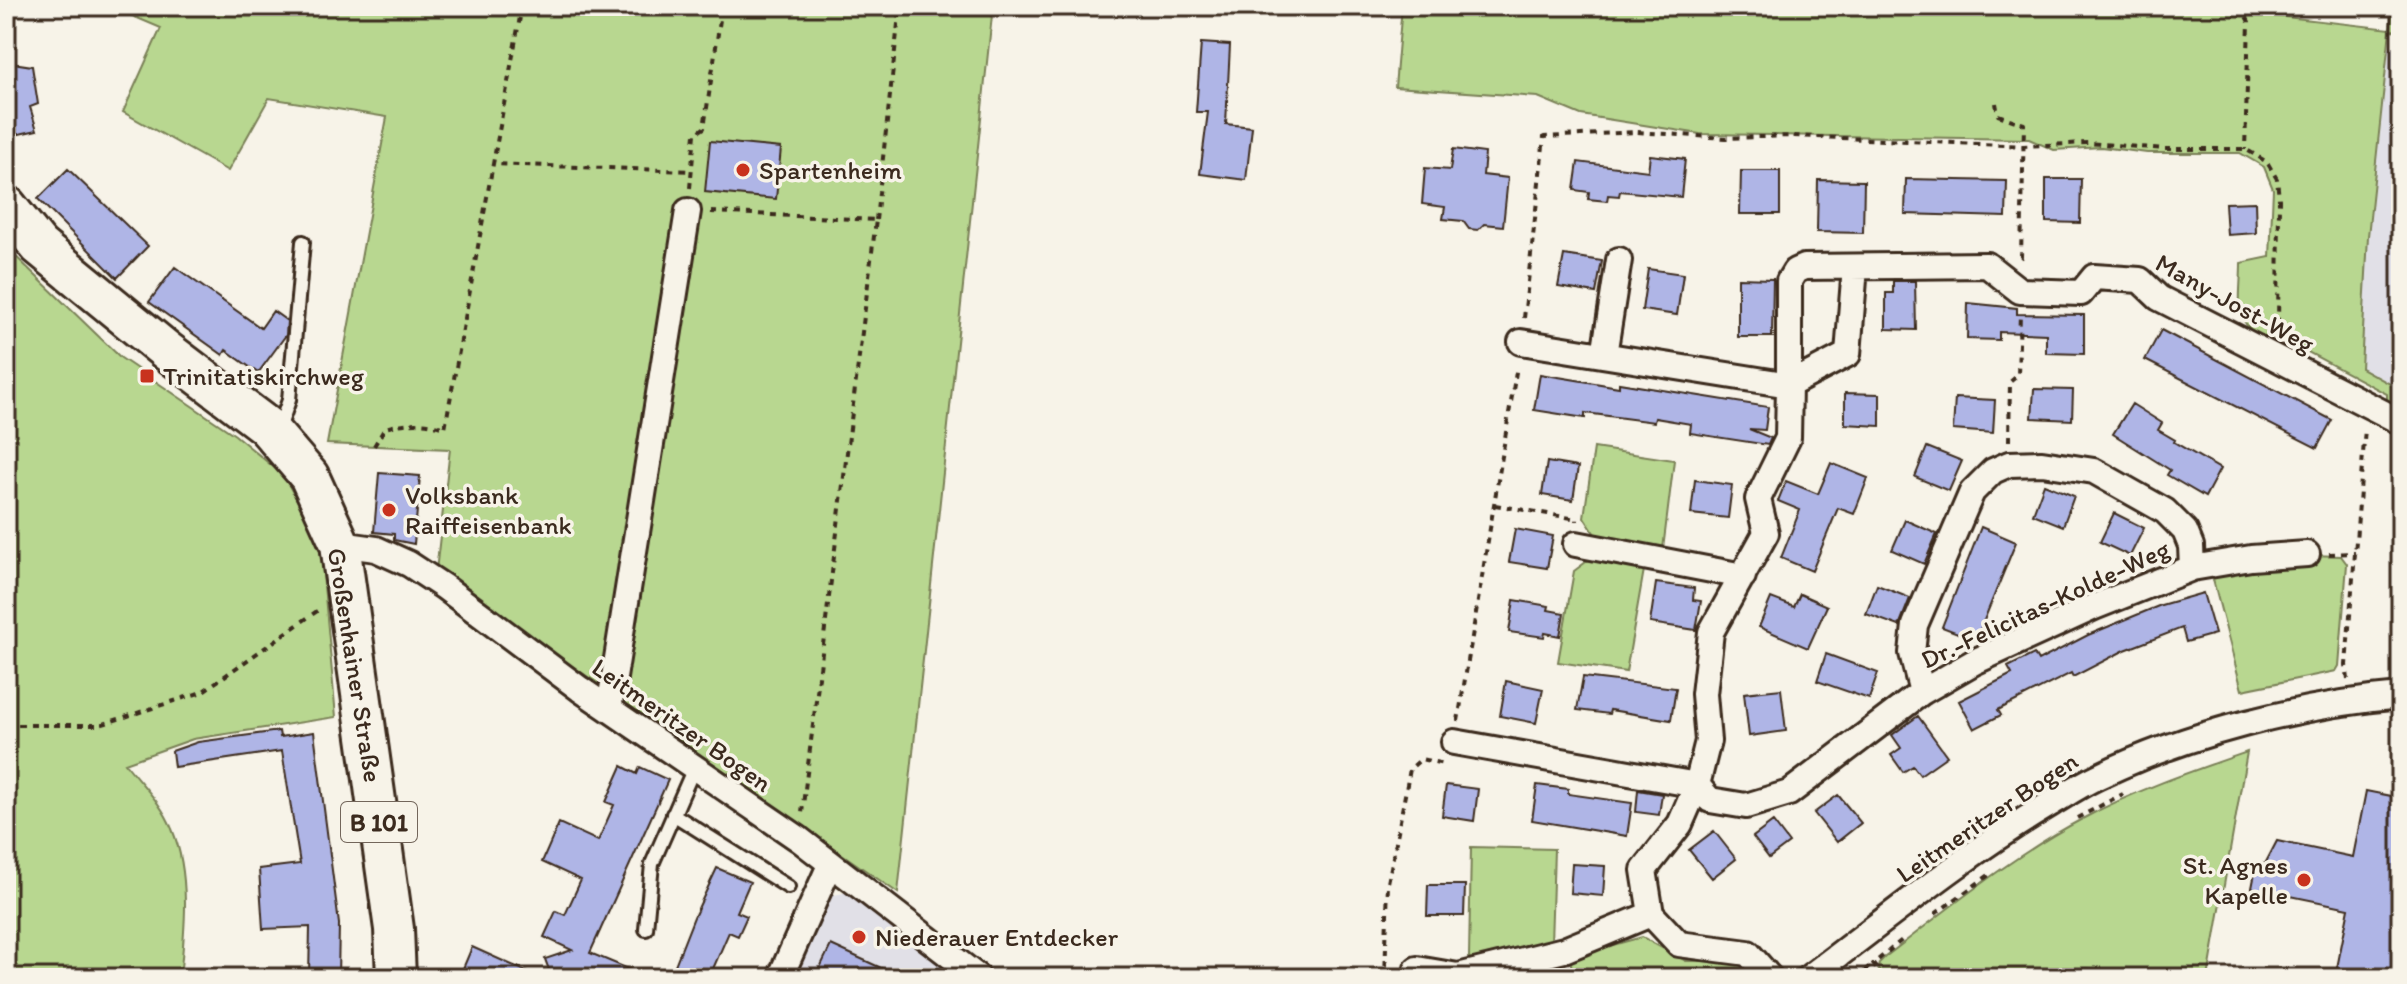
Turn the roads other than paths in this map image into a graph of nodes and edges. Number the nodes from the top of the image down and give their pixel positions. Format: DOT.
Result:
graph roads {
  1 [pos="6,205"];
  2 [pos="688,211"];
  3 [pos="303,242"];
  4 [pos="1619,260"];
  5 [pos="1855,267"];
  6 [pos="1521,342"];
  7 [pos="1604,355"];
  8 [pos="1789,385"];
  9 [pos="2401,422"];
  10 [pos="277,436"];
  11 [pos="340,544"];
  12 [pos="1576,544"];
  13 [pos="2307,554"];
  14 [pos="2192,568"];
  15 [pos="1743,576"];
  16 [pos="1922,692"];
  17 [pos="2401,696"];
  18 [pos="609,709"];
  19 [pos="1454,742"];
  20 [pos="694,768"];
  21 [pos="1697,785"];
  22 [pos="673,814"];
  23 [pos="830,865"];
  24 [pos="788,887"];
  25 [pos="1651,914"];
  26 [pos="646,929"];
  27 [pos="1417,969"];
  28 [pos="396,978"];
  29 [pos="780,978"];
  30 [pos="979,978"];
  31 [pos="1770,978"];
  32 [pos="1808,978"];
  1 -- 10 [label="main road, Großenhainer Straße / B 101"];
  2 -- 18 [label="street"];
  3 -- 10 [label="lane"];
  4 -- 7 [label="street"];
  5 -- 8 [label="street"];
  5 -- 8 [label="street"];
  5 -- 9 [label="street, Many-Jost-Weg"];
  6 -- 7 [label="street"];
  7 -- 8 [label="street"];
  8 -- 15 [label="street"];
  10 -- 11 [label="main road, Großenhainer Straße / B 101"];
  11 -- 18 [label="street, Leitmeritzer Bogen"];
  11 -- 28 [label="main road, Großenhainer Straße / B 101"];
  12 -- 15 [label="street"];
  13 -- 14 [label="street, Dr.-Felicitas-Kolde-Weg"];
  14 -- 16 [label="street, Dr.-Felicitas-Kolde-Weg"];
  14 -- 16 [label="street, Dr.-Felicitas-Kolde-Weg"];
  15 -- 21 [label="street"];
  16 -- 21 [label="street, Dr.-Felicitas-Kolde-Weg"];
  17 -- 32 [label="street, Leitmeritzer Bogen"];
  18 -- 20 [label="street, Leitmeritzer Bogen"];
  19 -- 21 [label="street, Dr.-Felicitas-Kolde-Weg"];
  20 -- 22 [label="lane"];
  20 -- 23 [label="street, Leitmeritzer Bogen"];
  21 -- 25 [label="street"];
  22 -- 24 [label="lane"];
  22 -- 26 [label="lane"];
  23 -- 29 [label="street"];
  23 -- 30 [label="street, Leitmeritzer Bogen"];
  25 -- 27 [label="street"];
  25 -- 31 [label="street"];
}
